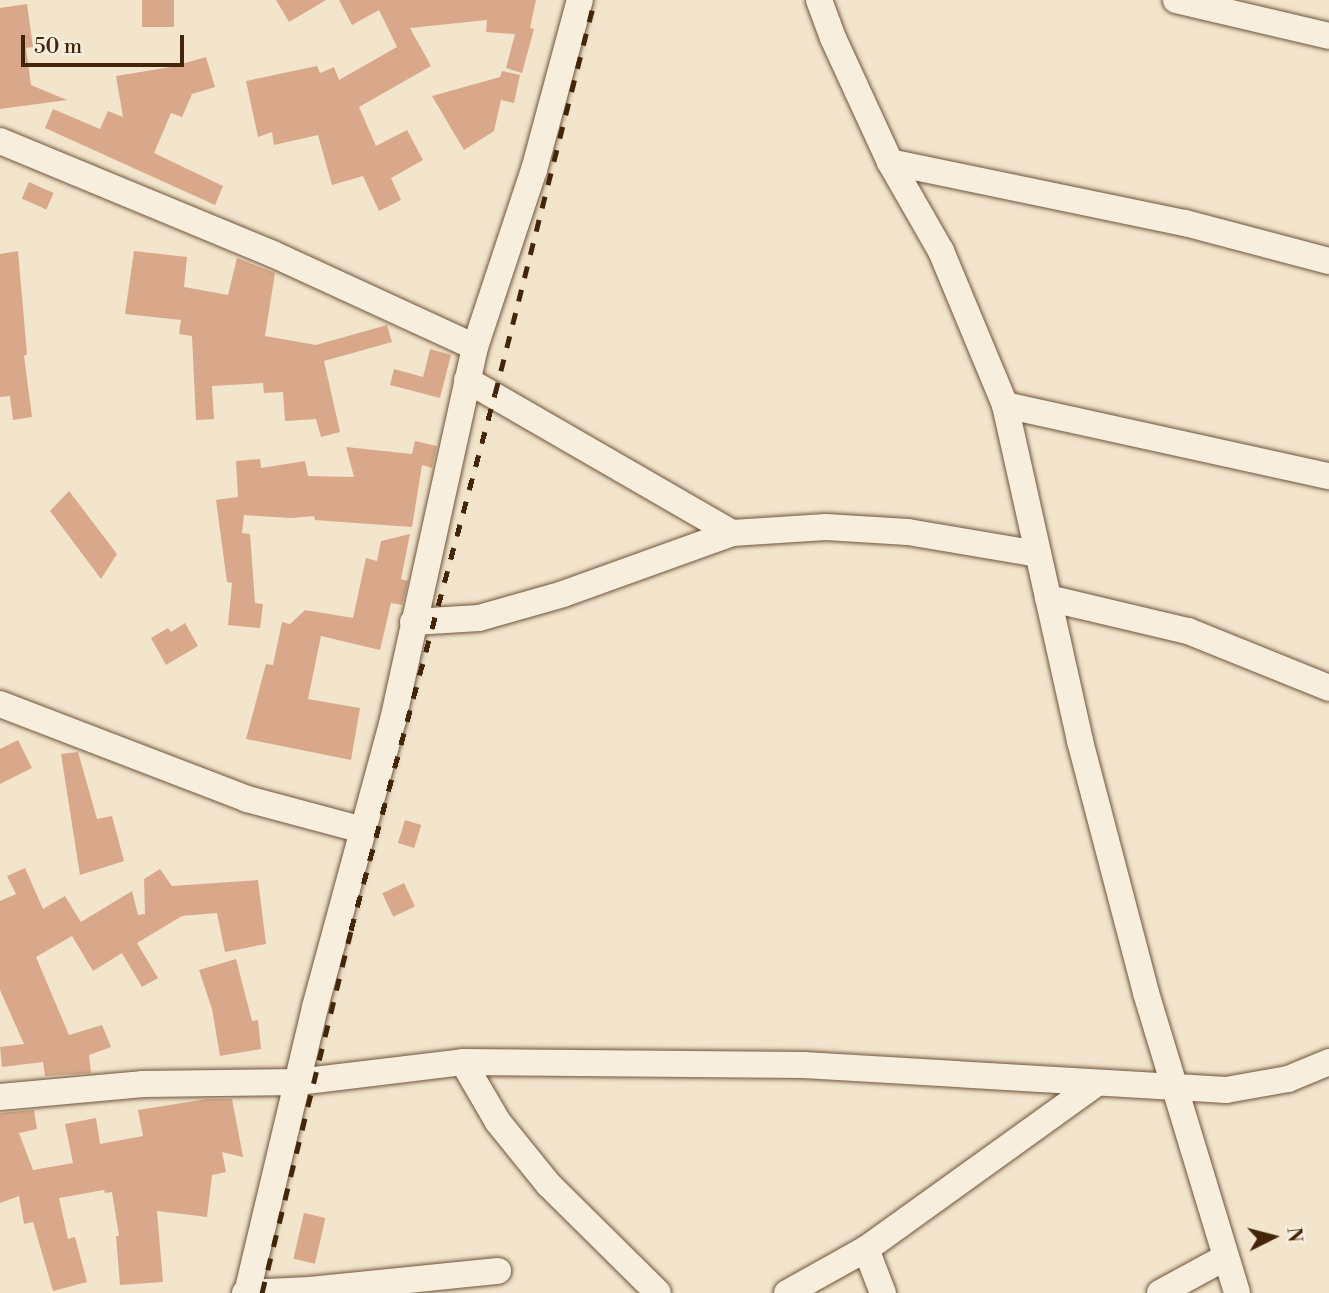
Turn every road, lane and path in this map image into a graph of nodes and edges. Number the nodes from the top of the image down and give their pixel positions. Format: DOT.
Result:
graph roads {
  1 [pos="580,0"];
  2 [pos="819,0"];
  3 [pos="1175,0"];
  4 [pos="1329,36"];
  5 [pos="0,141"];
  6 [pos="890,162"];
  7 [pos="1329,261"];
  8 [pos="475,347"];
  9 [pos="467,380"];
  10 [pos="1005,405"];
  11 [pos="1329,476"];
  12 [pos="732,533"];
  13 [pos="1038,554"];
  14 [pos="1048,598"];
  15 [pos="413,622"];
  16 [pos="1329,688"];
  17 [pos="0,704"];
  18 [pos="363,830"];
  19 [pos="463,1062"];
  20 [pos="1325,1070"];
  21 [pos="298,1082"];
  22 [pos="1096,1084"];
  23 [pos="1174,1088"];
  24 [pos="0,1097"];
  25 [pos="866,1249"];
  26 [pos="1226,1257"];
  27 [pos="498,1270"];
  28 [pos="246,1293"];
  29 [pos="658,1293"];
  30 [pos="787,1293"];
  31 [pos="883,1293"];
  32 [pos="1160,1293"];
  33 [pos="1237,1293"];
  1 -- 8 [label="street"];
  2 -- 6 [label="street"];
  3 -- 4 [label="street"];
  5 -- 8 [label="street"];
  6 -- 7 [label="street"];
  6 -- 10 [label="street"];
  8 -- 9 [label="street"];
  9 -- 12 [label="street"];
  9 -- 15 [label="street"];
  10 -- 11 [label="street"];
  10 -- 13 [label="street"];
  12 -- 13 [label="street"];
  12 -- 15 [label="street"];
  13 -- 14 [label="street"];
  14 -- 16 [label="street"];
  14 -- 23 [label="street"];
  15 -- 18 [label="street"];
  17 -- 18 [label="street"];
  18 -- 21 [label="street"];
  19 -- 21 [label="street"];
  19 -- 22 [label="street"];
  19 -- 29 [label="street"];
  20 -- 23 [label="street"];
  21 -- 24 [label="street"];
  21 -- 28 [label="street"];
  22 -- 23 [label="street"];
  22 -- 25 [label="street"];
  23 -- 26 [label="street"];
  25 -- 30 [label="street"];
  25 -- 31 [label="street"];
  26 -- 32 [label="street"];
  26 -- 33 [label="street"];
  27 -- 28 [label="street"];
}
